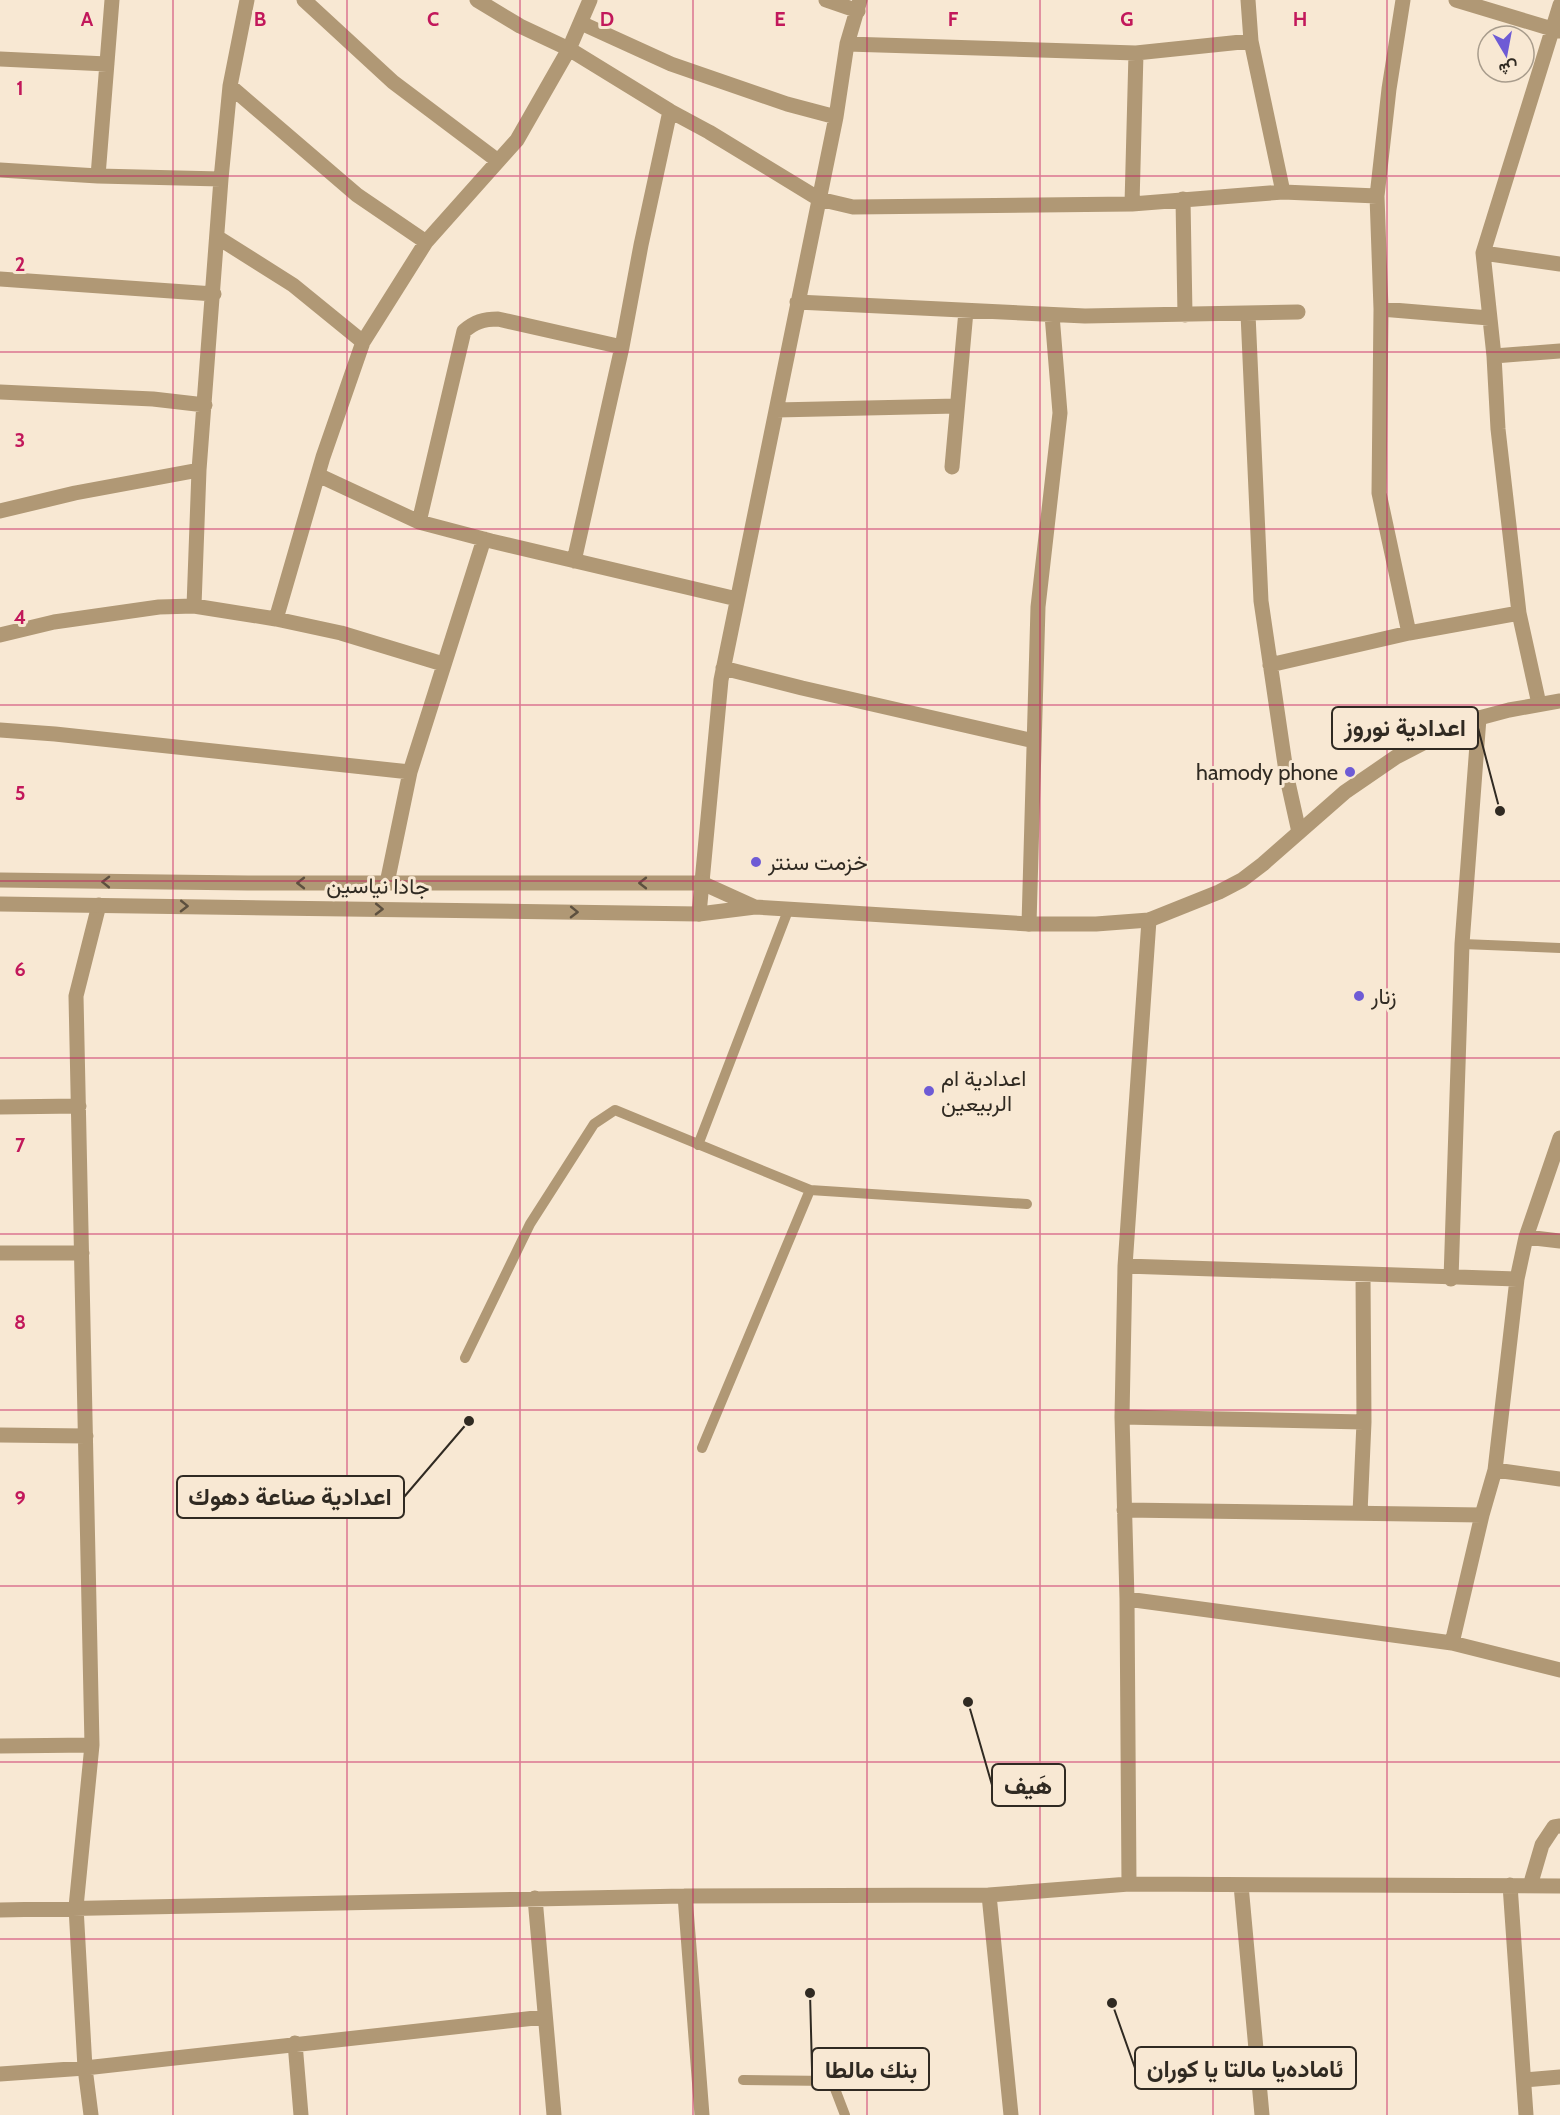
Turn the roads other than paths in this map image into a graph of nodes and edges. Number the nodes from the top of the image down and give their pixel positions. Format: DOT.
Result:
graph roads {
  1 [pos="111,0"];
  2 [pos="247,0"];
  3 [pos="304,0"];
  4 [pos="477,0"];
  5 [pos="590,0"];
  6 [pos="826,0"];
  7 [pos="1248,0"];
  8 [pos="1402,0"];
  9 [pos="1456,0"];
  10 [pos="1560,5"];
  11 [pos="859,6"];
  12 [pos="581,23"];
  13 [pos="1556,30"];
  14 [pos="1251,41"];
  15 [pos="847,44"];
  16 [pos="569,49"];
  17 [pos="1136,53"];
  18 [pos="0,58"];
  19 [pos="106,63"];
  20 [pos="230,86"];
  21 [pos="670,111"];
  22 [pos="836,117"];
  23 [pos="498,161"];
  24 [pos="0,170"];
  25 [pos="98,176"];
  26 [pos="221,179"];
  27 [pos="1283,192"];
  28 [pos="1377,196"];
  29 [pos="819,200"];
  30 [pos="1183,200"];
  31 [pos="1132,204"];
  32 [pos="217,237"];
  33 [pos="426,242"];
  34 [pos="1483,253"];
  35 [pos="1560,264"];
  36 [pos="0,279"];
  37 [pos="213,294"];
  38 [pos="797,302"];
  39 [pos="1381,309"];
  40 [pos="966,311"];
  41 [pos="1298,312"];
  42 [pos="1248,314"];
  43 [pos="1052,315"];
  44 [pos="1185,315"];
  45 [pos="1489,318"];
  46 [pos="363,342"];
  47 [pos="622,347"];
  48 [pos="1560,351"];
  49 [pos="1494,356"];
  50 [pos="0,392"];
  51 [pos="205,405"];
  52 [pos="957,406"];
  53 [pos="776,410"];
  54 [pos="952,467"];
  55 [pos="199,470"];
  56 [pos="318,475"];
  57 [pos="0,511"];
  58 [pos="419,522"];
  59 [pos="483,539"];
  60 [pos="574,561"];
  61 [pos="737,599"];
  62 [pos="194,606"];
  63 [pos="1519,614"];
  64 [pos="276,619"];
  65 [pos="1409,633"];
  66 [pos="0,635"];
  67 [pos="443,664"];
  68 [pos="1270,665"];
  69 [pos="723,668"];
  70 [pos="1560,701"];
  71 [pos="1539,704"];
  72 [pos="1479,718"];
  73 [pos="0,730"];
  74 [pos="1034,741"];
  75 [pos="410,772"];
  76 [pos="1299,832"];
  77 [pos="0,880"];
  78 [pos="387,883"];
  79 [pos="702,883"];
  80 [pos="0,904"];
  81 [pos="99,905"];
  82 [pos="755,907"];
  83 [pos="789,908"];
  84 [pos="699,914"];
  85 [pos="1149,920"];
  86 [pos="1029,924"];
  87 [pos="1462,944"];
  88 [pos="1560,948"];
  89 [pos="79,1106"];
  90 [pos="0,1107"];
  91 [pos="1560,1138"];
  92 [pos="698,1145"];
  93 [pos="810,1190"];
  94 [pos="1027,1204"];
  95 [pos="1526,1237"];
  96 [pos="1560,1241"];
  97 [pos="0,1253"];
  98 [pos="82,1253"];
  99 [pos="1125,1266"];
  100 [pos="1364,1275"];
  101 [pos="1451,1278"];
  102 [pos="1517,1279"];
  103 [pos="465,1358"];
  104 [pos="1122,1417"];
  105 [pos="1364,1422"];
  106 [pos="0,1435"];
  107 [pos="86,1436"];
  108 [pos="702,1448"];
  109 [pos="1495,1470"];
  110 [pos="1560,1479"];
  111 [pos="1124,1510"];
  112 [pos="1360,1513"];
  113 [pos="1482,1515"];
  114 [pos="1127,1599"];
  115 [pos="1452,1643"];
  116 [pos="1560,1670"];
  117 [pos="92,1745"];
  118 [pos="0,1746"];
  119 [pos="1560,1826"];
  120 [pos="1129,1884"];
  121 [pos="1240,1885"];
  122 [pos="1510,1886"];
  123 [pos="1530,1886"];
  124 [pos="1560,1886"];
  125 [pos="989,1895"];
  126 [pos="685,1896"];
  127 [pos="535,1898"];
  128 [pos="76,1907"];
  129 [pos="0,1910"];
  130 [pos="544,2017"];
  131 [pos="295,2043"];
  132 [pos="85,2068"];
  133 [pos="0,2074"];
  134 [pos="1560,2078"];
  135 [pos="743,2080"];
  136 [pos="1524,2080"];
  137 [pos="91,2115"];
  138 [pos="301,2115"];
  139 [pos="554,2115"];
  140 [pos="702,2115"];
  141 [pos="845,2115"];
  142 [pos="1011,2115"];
  143 [pos="1262,2115"];
  144 [pos="1526,2115"];
  1 -- 19 [label="street"];
  2 -- 20 [label="street"];
  3 -- 23 [label="street"];
  4 -- 16 [label="street"];
  5 -- 12 [label="street"];
  6 -- 11 [label="street"];
  7 -- 14 [label="street"];
  8 -- 28 [label="street"];
  9 -- 13 [label="street"];
  10 -- 13 [label="street"];
  11 -- 15 [label="street"];
  12 -- 16 [label="street"];
  12 -- 22 [label="street"];
  13 -- 34 [label="street"];
  14 -- 17 [label="street"];
  14 -- 27 [label="street"];
  15 -- 17 [label="street"];
  15 -- 22 [label="street"];
  16 -- 21 [label="street"];
  16 -- 23 [label="street"];
  17 -- 31 [label="street"];
  18 -- 19 [label="street"];
  19 -- 25 [label="street"];
  20 -- 26 [label="street"];
  20 -- 33 [label="street"];
  21 -- 29 [label="street"];
  21 -- 47 [label="street"];
  22 -- 29 [label="street"];
  23 -- 33 [label="street"];
  24 -- 25 [label="street"];
  25 -- 26 [label="street"];
  26 -- 32 [label="street"];
  27 -- 28 [label="street"];
  27 -- 30 [label="street"];
  28 -- 39 [label="street"];
  29 -- 31 [label="street"];
  29 -- 38 [label="street"];
  30 -- 31 [label="street"];
  30 -- 44 [label="street"];
  32 -- 37 [label="street"];
  32 -- 46 [label="street"];
  33 -- 46 [label="street"];
  34 -- 35 [label="street"];
  34 -- 45 [label="street"];
  36 -- 37 [label="street"];
  37 -- 51 [label="street"];
  38 -- 40 [label="street"];
  38 -- 53 [label="street"];
  39 -- 45 [label="street"];
  39 -- 65 [label="street"];
  40 -- 43 [label="street"];
  40 -- 52 [label="street"];
  41 -- 42 [label="street"];
  42 -- 44 [label="street"];
  42 -- 68 [label="street"];
  43 -- 44 [label="street"];
  43 -- 74 [label="street"];
  45 -- 49 [label="street"];
  46 -- 56 [label="street"];
  47 -- 58 [label="street"];
  47 -- 60 [label="street"];
  48 -- 49 [label="street"];
  49 -- 63 [label="street"];
  50 -- 51 [label="street"];
  51 -- 55 [label="street"];
  52 -- 53 [label="street"];
  52 -- 54 [label="street"];
  53 -- 61 [label="street"];
  55 -- 57 [label="street"];
  55 -- 62 [label="street"];
  56 -- 58 [label="street"];
  56 -- 64 [label="street"];
  58 -- 59 [label="street"];
  59 -- 60 [label="street"];
  59 -- 67 [label="street"];
  60 -- 61 [label="street"];
  61 -- 69 [label="street"];
  62 -- 64 [label="street"];
  62 -- 66 [label="street"];
  63 -- 65 [label="street"];
  63 -- 71 [label="street"];
  64 -- 67 [label="street"];
  65 -- 68 [label="street"];
  67 -- 75 [label="street"];
  68 -- 76 [label="street"];
  69 -- 74 [label="street"];
  69 -- 79 [label="street"];
  70 -- 71 [label="street"];
  71 -- 72 [label="street"];
  72 -- 76 [label="street"];
  72 -- 87 [label="street"];
  73 -- 75 [label="street"];
  74 -- 86 [label="street"];
  75 -- 78 [label="street"];
  76 -- 85 [label="street"];
  78 -- 77 [label="street, جادا نیاسین, one-way"];
  79 -- 78 [label="street, جادا نیاسین, one-way"];
  79 -- 82 [label="street"];
  79 -- 84 [label="street"];
  80 -- 81 [label="street, جادا نیاسین"];
  81 -- 84 [label="street, جادا نیاسین, one-way"];
  81 -- 89 [label="street"];
  82 -- 83 [label="street"];
  82 -- 84 [label="street, جادا نیاسین"];
  83 -- 86 [label="street"];
  83 -- 92 [label="lane"];
  85 -- 86 [label="street"];
  85 -- 99 [label="street"];
  87 -- 88 [label="lane"];
  87 -- 101 [label="street"];
  89 -- 90 [label="street"];
  89 -- 98 [label="street"];
  91 -- 95 [label="street"];
  92 -- 93 [label="lane"];
  92 -- 103 [label="lane"];
  93 -- 94 [label="lane"];
  93 -- 108 [label="lane"];
  95 -- 96 [label="street"];
  95 -- 102 [label="street"];
  97 -- 98 [label="street"];
  98 -- 107 [label="street"];
  99 -- 100 [label="street"];
  99 -- 104 [label="street"];
  100 -- 101 [label="street"];
  100 -- 105 [label="street"];
  101 -- 102 [label="street"];
  102 -- 109 [label="street"];
  104 -- 105 [label="street"];
  104 -- 111 [label="street"];
  105 -- 112 [label="street"];
  106 -- 107 [label="street"];
  107 -- 117 [label="street"];
  109 -- 110 [label="street"];
  109 -- 113 [label="street"];
  111 -- 112 [label="street"];
  111 -- 114 [label="street"];
  112 -- 113 [label="street"];
  113 -- 115 [label="street"];
  114 -- 115 [label="street"];
  114 -- 120 [label="street"];
  115 -- 116 [label="street"];
  117 -- 118 [label="street"];
  117 -- 128 [label="street"];
  119 -- 123 [label="street"];
  120 -- 121 [label="street"];
  120 -- 125 [label="street"];
  121 -- 122 [label="street"];
  121 -- 143 [label="street"];
  122 -- 123 [label="street"];
  122 -- 136 [label="street"];
  123 -- 124 [label="street"];
  125 -- 126 [label="street"];
  125 -- 142 [label="street"];
  126 -- 127 [label="street"];
  126 -- 140 [label="street"];
  127 -- 128 [label="street"];
  127 -- 130 [label="street"];
  128 -- 129 [label="street"];
  128 -- 132 [label="street"];
  130 -- 131 [label="street"];
  130 -- 139 [label="street"];
  131 -- 132 [label="street"];
  131 -- 138 [label="street"];
  132 -- 133 [label="street"];
  132 -- 137 [label="street"];
  134 -- 136 [label="street"];
  135 -- 141 [label="lane"];
  136 -- 144 [label="street"];
}
